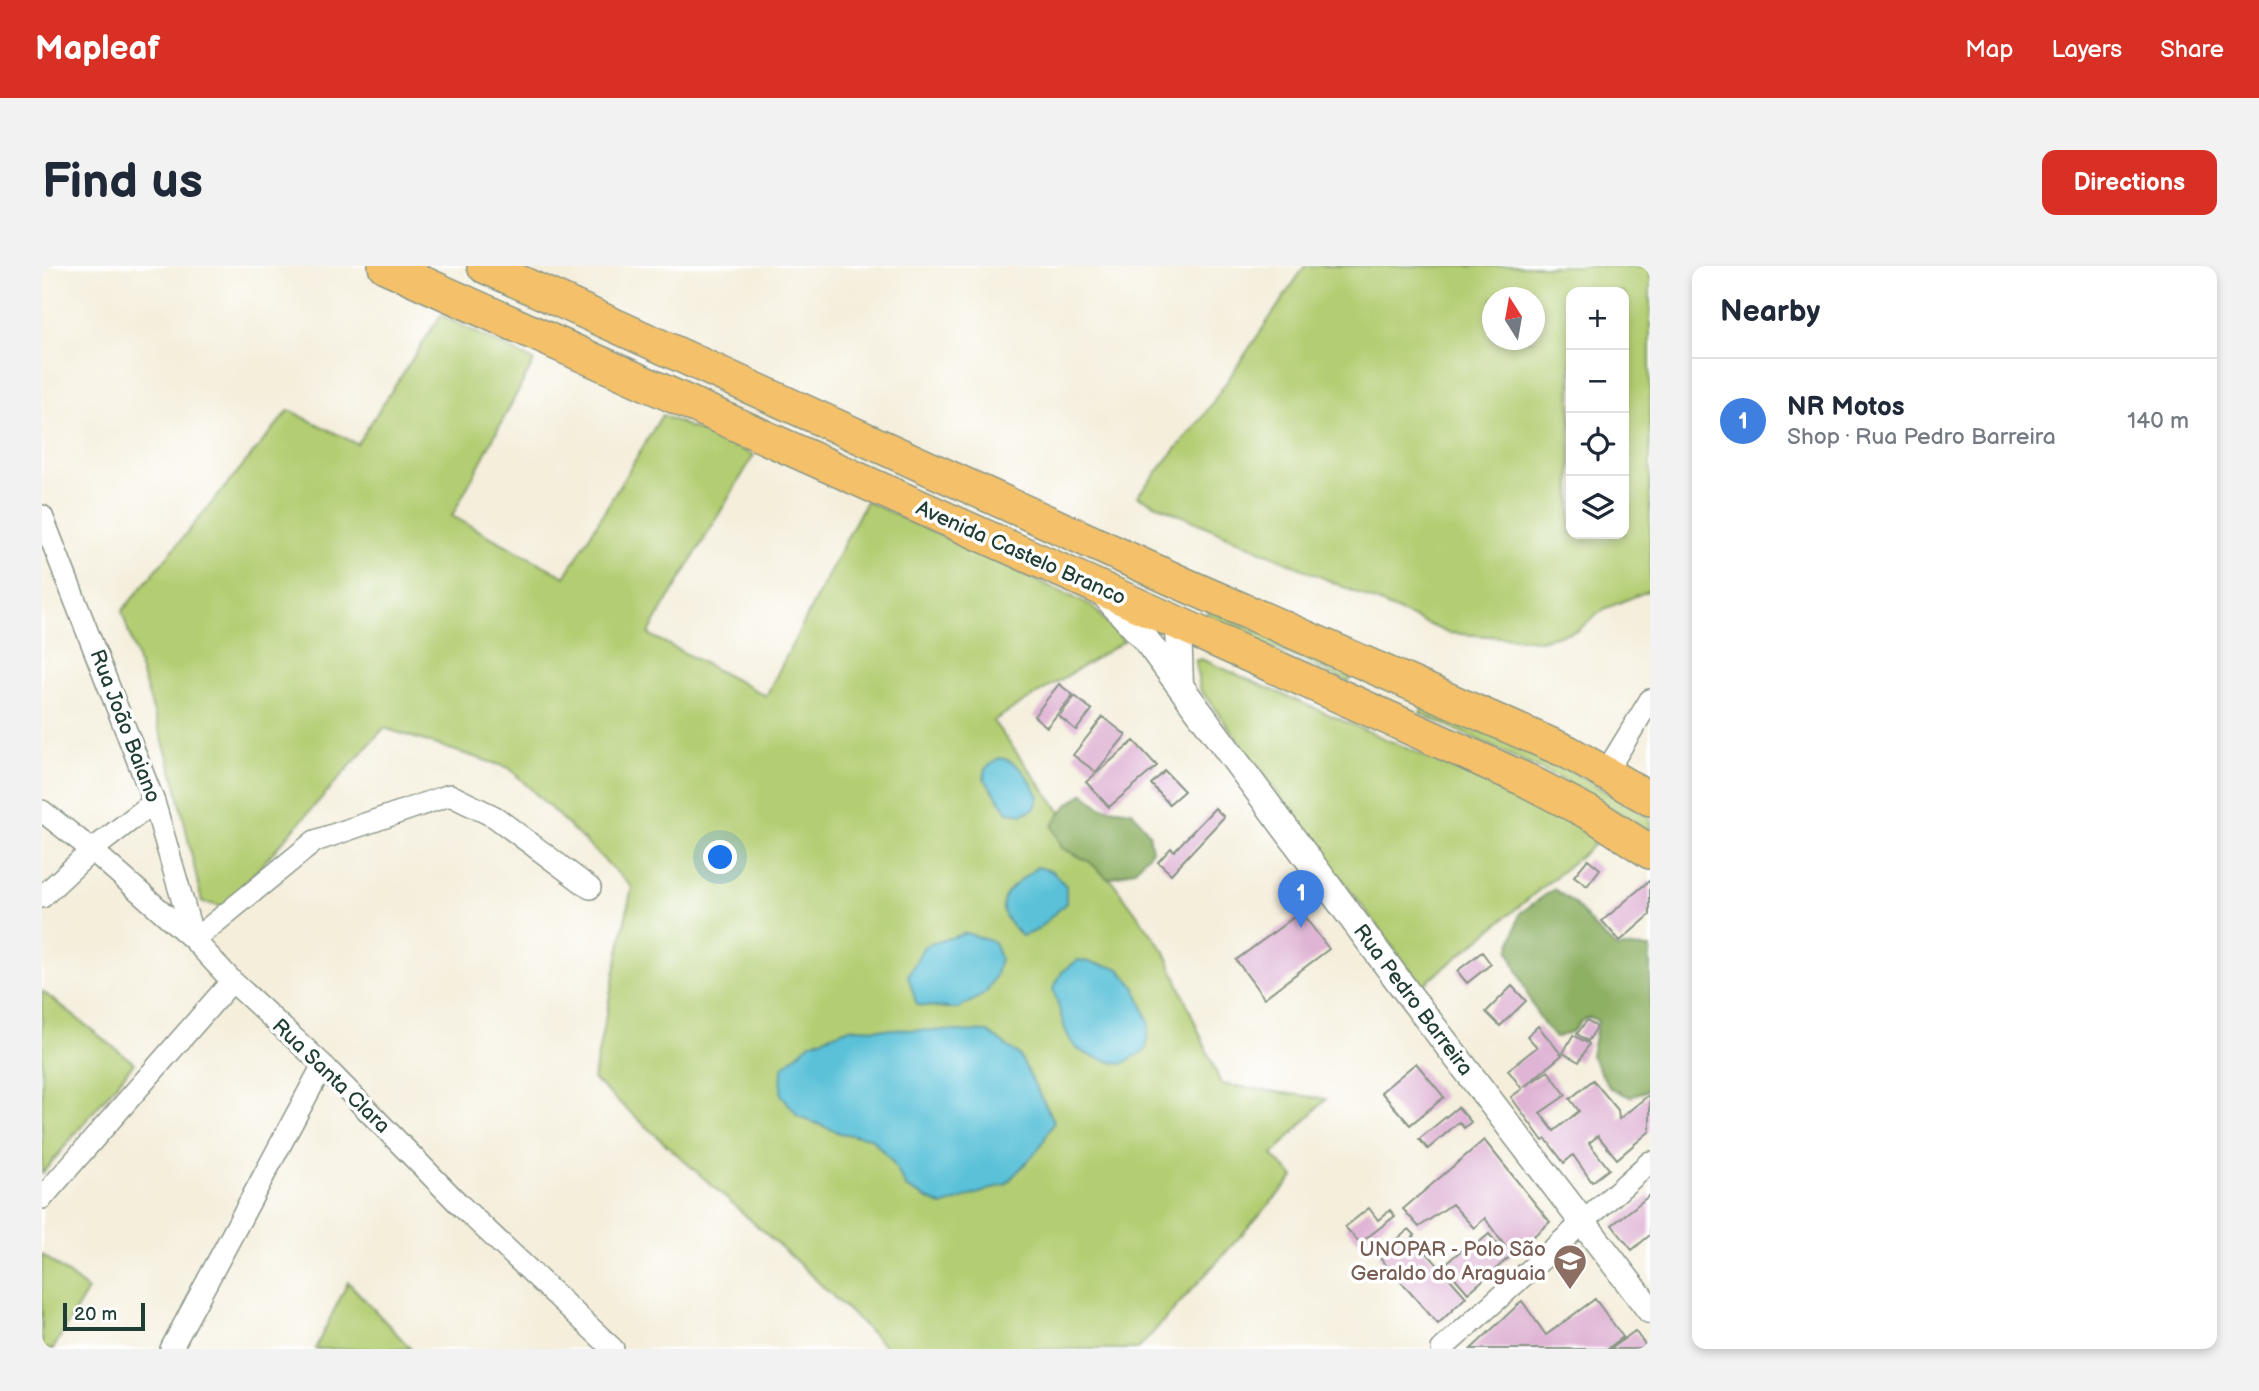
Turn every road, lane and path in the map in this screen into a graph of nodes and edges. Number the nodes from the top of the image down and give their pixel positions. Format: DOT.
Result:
graph roads {
  1 [pos="385,266"];
  2 [pos="484,266"];
  3 [pos="618,328"];
  4 [pos="596,360"];
  5 [pos="42,516"];
  6 [pos="1188,586"];
  7 [pos="1099,589"];
  8 [pos="1178,625"];
  9 [pos="1387,674"];
  10 [pos="1180,687"];
  11 [pos="1650,699"];
  12 [pos="1371,709"];
  13 [pos="1605,772"];
  14 [pos="1650,799"];
  15 [pos="154,802"];
  16 [pos="42,811"];
  17 [pos="92,850"];
  18 [pos="1650,852"];
  19 [pos="590,888"];
  20 [pos="42,897"];
  21 [pos="194,940"];
  22 [pos="232,981"];
  23 [pos="323,1065"];
  24 [pos="1650,1162"];
  25 [pos="42,1198"];
  26 [pos="1581,1222"];
  27 [pos="1650,1310"];
  28 [pos="171,1349"];
  29 [pos="613,1349"];
  30 [pos="1442,1349"];
  1 -- 4 [label="main road, Avenida Castelo Branco"];
  2 -- 3 [label="main road, Avenida Castelo Branco"];
  3 -- 4 [label="main road"];
  3 -- 6 [label="main road, Avenida Castelo Branco"];
  4 -- 7 [label="main road, Avenida Castelo Branco"];
  5 -- 15 [label="street, Rua João Baiano"];
  6 -- 8 [label="main road"];
  6 -- 9 [label="main road, Avenida Castelo Branco"];
  7 -- 8 [label="main road, Avenida Castelo Branco"];
  7 -- 10 [label="street, Rua Pedro Barreira"];
  8 -- 10 [label="street"];
  8 -- 12 [label="main road, Avenida Castelo Branco"];
  9 -- 12 [label="main road"];
  9 -- 13 [label="main road, Avenida Castelo Branco"];
  10 -- 26 [label="street, Rua Pedro Barreira"];
  11 -- 13 [label="street"];
  12 -- 18 [label="main road, Avenida Castelo Branco"];
  13 -- 14 [label="main road, Avenida Castelo Branco"];
  15 -- 17 [label="street"];
  15 -- 21 [label="street, Rua João Baiano"];
  16 -- 17 [label="street, Rua Santa Clara"];
  17 -- 20 [label="street"];
  17 -- 21 [label="street, Rua Santa Clara"];
  19 -- 21 [label="street"];
  21 -- 22 [label="street, Rua Santa Clara"];
  22 -- 23 [label="street, Rua Santa Clara"];
  22 -- 25 [label="street"];
  23 -- 28 [label="street"];
  23 -- 29 [label="street, Rua Santa Clara"];
  24 -- 26 [label="street"];
  26 -- 27 [label="street, Rua Pedro Barreira"];
  26 -- 30 [label="street"];
}
